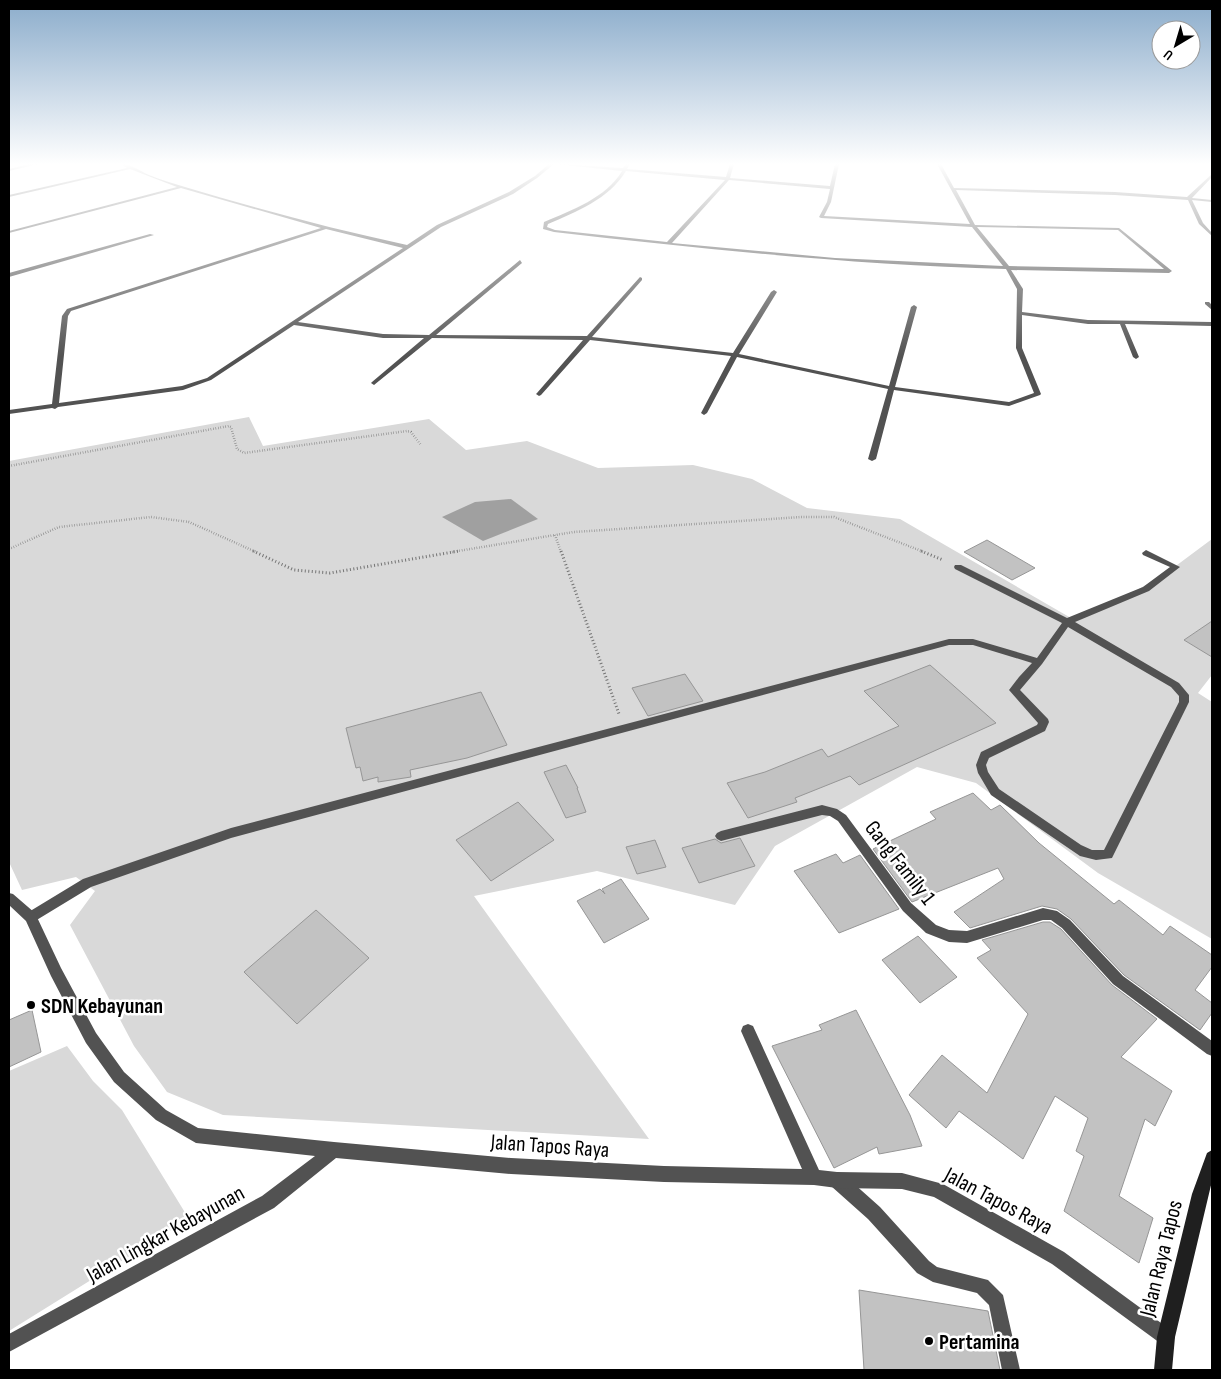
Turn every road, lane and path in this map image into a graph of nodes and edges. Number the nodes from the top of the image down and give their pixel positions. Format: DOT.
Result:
graph roads {
  1 [pos="23,228"];
  2 [pos="325,228"];
  3 [pos="328,228"];
  4 [pos="435,228"];
  5 [pos="548,228"];
  6 [pos="682,228"];
  7 [pos="975,228"];
  8 [pos="1088,228"];
  9 [pos="9,232"];
  10 [pos="152,235"];
  11 [pos="668,244"];
  12 [pos="407,246"];
  13 [pos="520,262"];
  14 [pos="1008,269"];
  15 [pos="9,275"];
  16 [pos="640,279"];
  17 [pos="774,292"];
  18 [pos="1207,303"];
  19 [pos="914,307"];
  20 [pos="1212,308"];
  21 [pos="1020,313"];
  22 [pos="1122,322"];
  23 [pos="291,323"];
  24 [pos="1212,324"];
  25 [pos="433,336"];
  26 [pos="587,338"];
  27 [pos="735,355"];
  28 [pos="1136,357"];
  29 [pos="374,383"];
  30 [pos="891,388"];
  31 [pos="539,394"];
  32 [pos="55,407"];
  33 [pos="9,412"];
  34 [pos="704,414"];
  35 [pos="421,445"];
  36 [pos="872,459"];
  37 [pos="9,466"];
  38 [pos="555,536"];
  39 [pos="9,549"];
  40 [pos="1146,553"];
  41 [pos="969,560"];
  42 [pos="958,566"];
  43 [pos="1067,622"];
  44 [pos="1038,662"];
  45 [pos="624,728"];
  46 [pos="721,836"];
  47 [pos="9,898"];
  48 [pos="31,917"];
  49 [pos="748,1031"];
  50 [pos="1212,1049"];
  51 [pos="334,1150"];
  52 [pos="1212,1158"];
  53 [pos="814,1177"];
  54 [pos="837,1180"];
  55 [pos="1166,1337"];
  56 [pos="9,1343"];
  57 [pos="1011,1370"];
  58 [pos="1163,1370"];
  1 -- 9 [label="street"];
  2 -- 32 [label="street"];
  3 -- 12 [label="street"];
  4 -- 12 [label="street"];
  5 -- 11 [label="street"];
  6 -- 11 [label="street"];
  7 -- 14 [label="street"];
  8 -- 14 [label="street"];
  10 -- 15 [label="street"];
  11 -- 14 [label="street"];
  12 -- 23 [label="street"];
  13 -- 25 [label="street"];
  14 -- 21 [label="street"];
  16 -- 26 [label="street"];
  17 -- 27 [label="street"];
  18 -- 20 [label="street"];
  19 -- 30 [label="street"];
  21 -- 22 [label="street"];
  21 -- 30 [label="street"];
  22 -- 24 [label="street"];
  22 -- 28 [label="street"];
  23 -- 25 [label="street"];
  23 -- 32 [label="street"];
  25 -- 26 [label="street"];
  25 -- 29 [label="street"];
  26 -- 27 [label="street"];
  26 -- 31 [label="street"];
  27 -- 30 [label="street"];
  27 -- 34 [label="street"];
  30 -- 36 [label="street"];
  32 -- 33 [label="street"];
  35 -- 37 [label="path"];
  38 -- 39 [label="path"];
  38 -- 42 [label="path"];
  38 -- 45 [label="path"];
  40 -- 43 [label="street"];
  41 -- 42 [label="street"];
  42 -- 43 [label="street"];
  43 -- 44 [label="street"];
  43 -- 44 [label="street"];
  44 -- 45 [label="street"];
  45 -- 48 [label="street"];
  46 -- 50 [label="street, Gang Family 1"];
  47 -- 48 [label="street, Jalan Tapos Raya"];
  48 -- 51 [label="street, Jalan Tapos Raya"];
  49 -- 53 [label="street"];
  51 -- 53 [label="street, Jalan Tapos Raya"];
  51 -- 56 [label="street, Jalan Lingkar Kebayunan"];
  52 -- 55 [label="main road, Jalan Raya Tapos"];
  53 -- 54 [label="street, Jalan Tapos Raya"];
  54 -- 55 [label="street, Jalan Tapos Raya"];
  54 -- 57 [label="street"];
  55 -- 58 [label="main road, Jalan Raya Tapos"];
}
